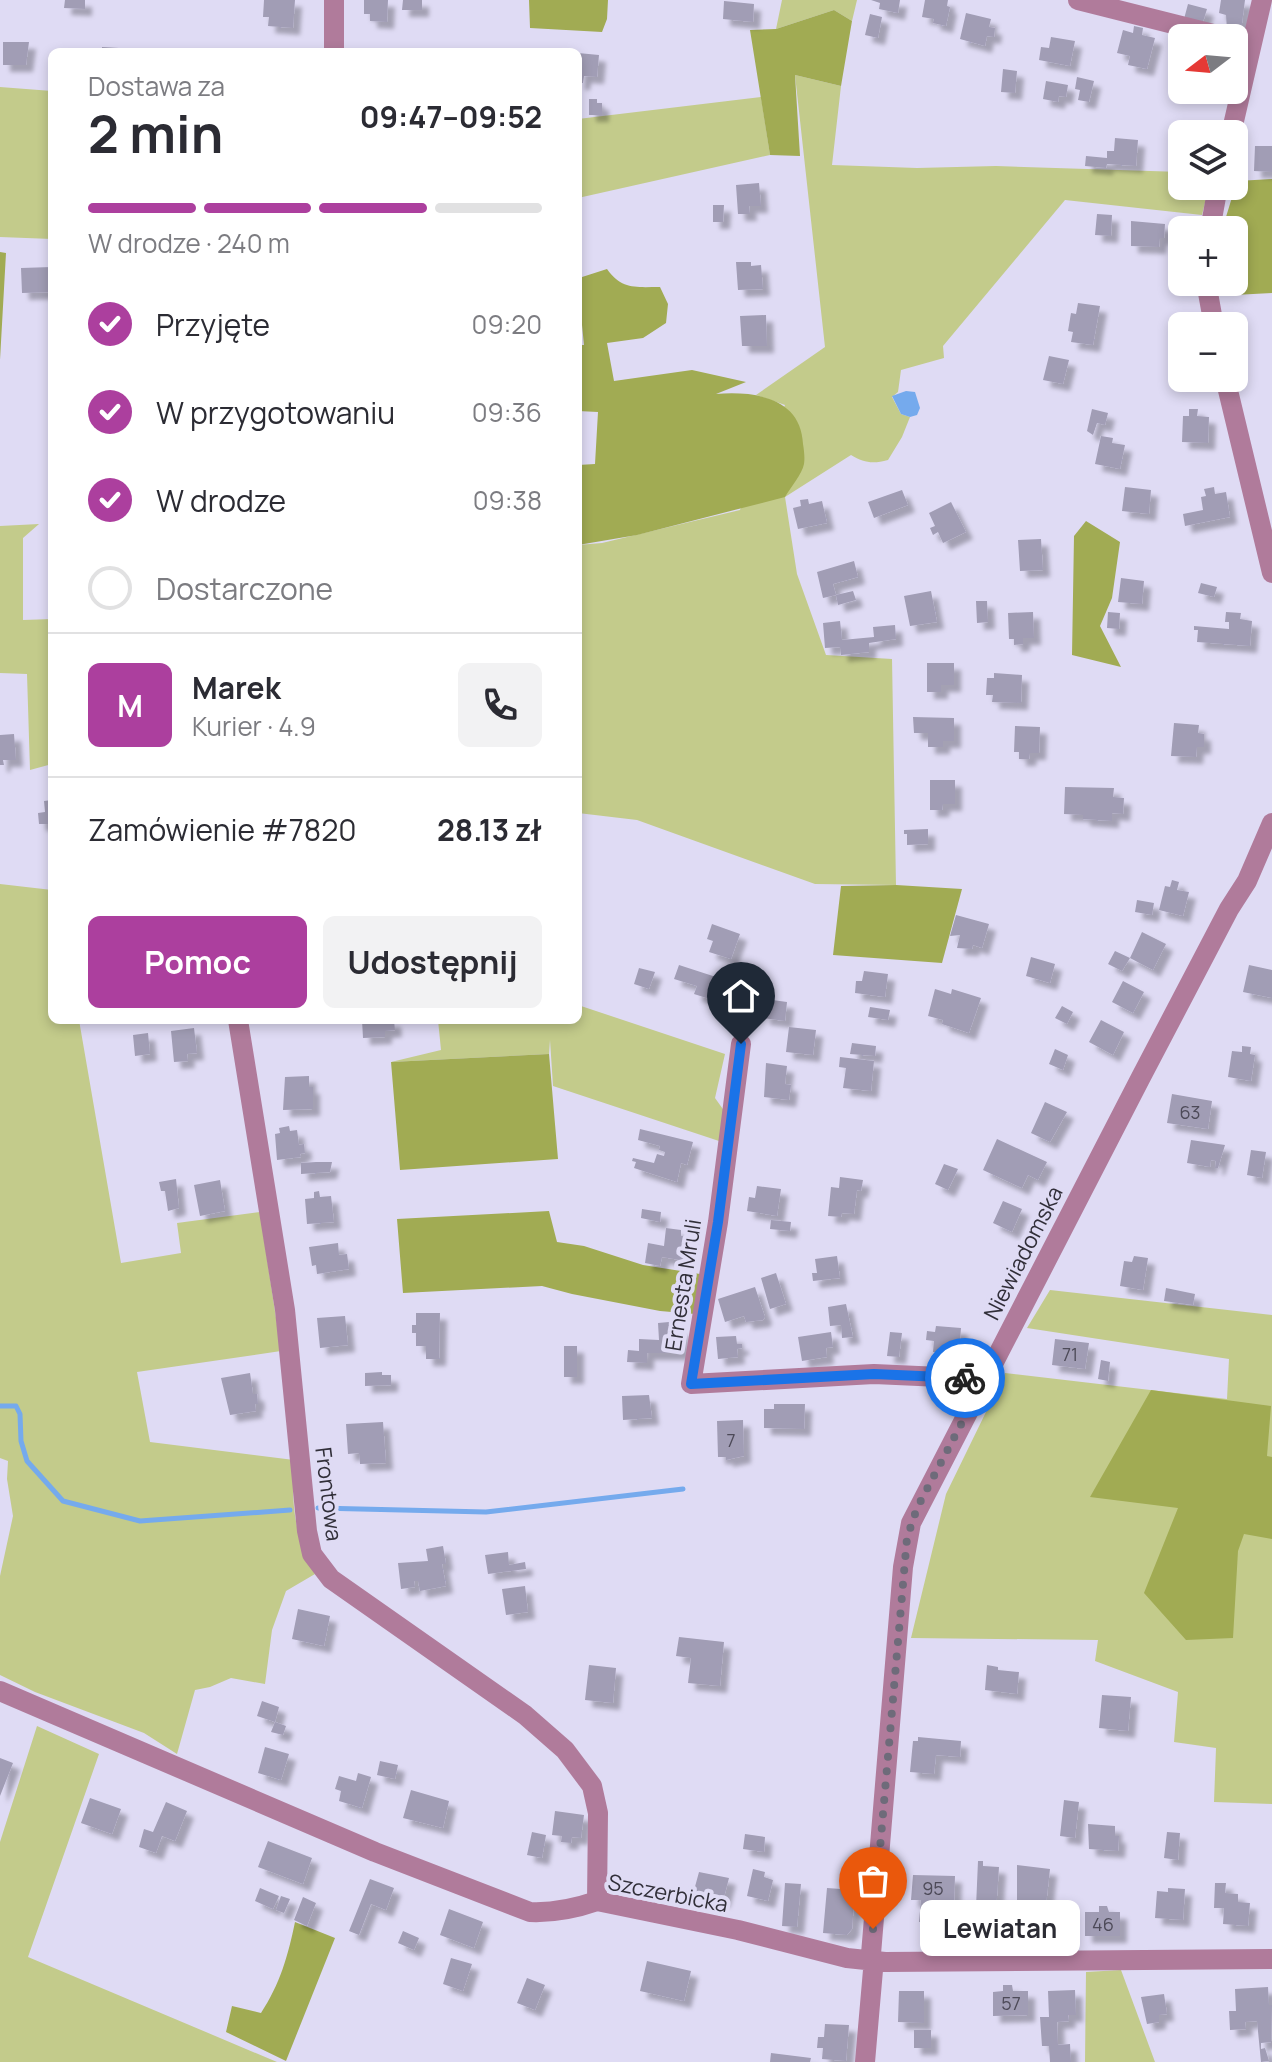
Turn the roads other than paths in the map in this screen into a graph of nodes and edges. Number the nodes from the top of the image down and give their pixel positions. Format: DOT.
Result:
graph roads {
  1 [pos="334,0"];
  2 [pos="1078,0"];
  3 [pos="1262,0"];
  4 [pos="1172,24"];
  5 [pos="1248,25"];
  6 [pos="334,48"];
  7 [pos="1229,392"];
  8 [pos="1249,472"];
  9 [pos="1272,487"];
  10 [pos="1272,573"];
  11 [pos="1272,823"];
  12 [pos="239,1024"];
  13 [pos="741,1044"];
  14 [pos="985,1379"];
  15 [pos="0,1691"];
  16 [pos="597,1901"];
  17 [pos="1272,1959"];
  18 [pos="872,1961"];
  19 [pos="865,2062"];
  1 -- 6 [label="street"];
  2 -- 4 [label="street"];
  3 -- 5 [label="street"];
  7 -- 8 [label="street"];
  8 -- 9 [label="street"];
  8 -- 10 [label="street"];
  11 -- 14 [label="street, Niewiadomska"];
  12 -- 16 [label="street, Frontowa"];
  13 -- 14 [label="street, Ernesta Mruli"];
  14 -- 18 [label="street, Niewiadomska"];
  15 -- 16 [label="street, Szczerbicka"];
  16 -- 18 [label="street, Szczerbicka"];
  17 -- 18 [label="street, Szczerbicka"];
  18 -- 19 [label="street, Niewiadomska"];
}
